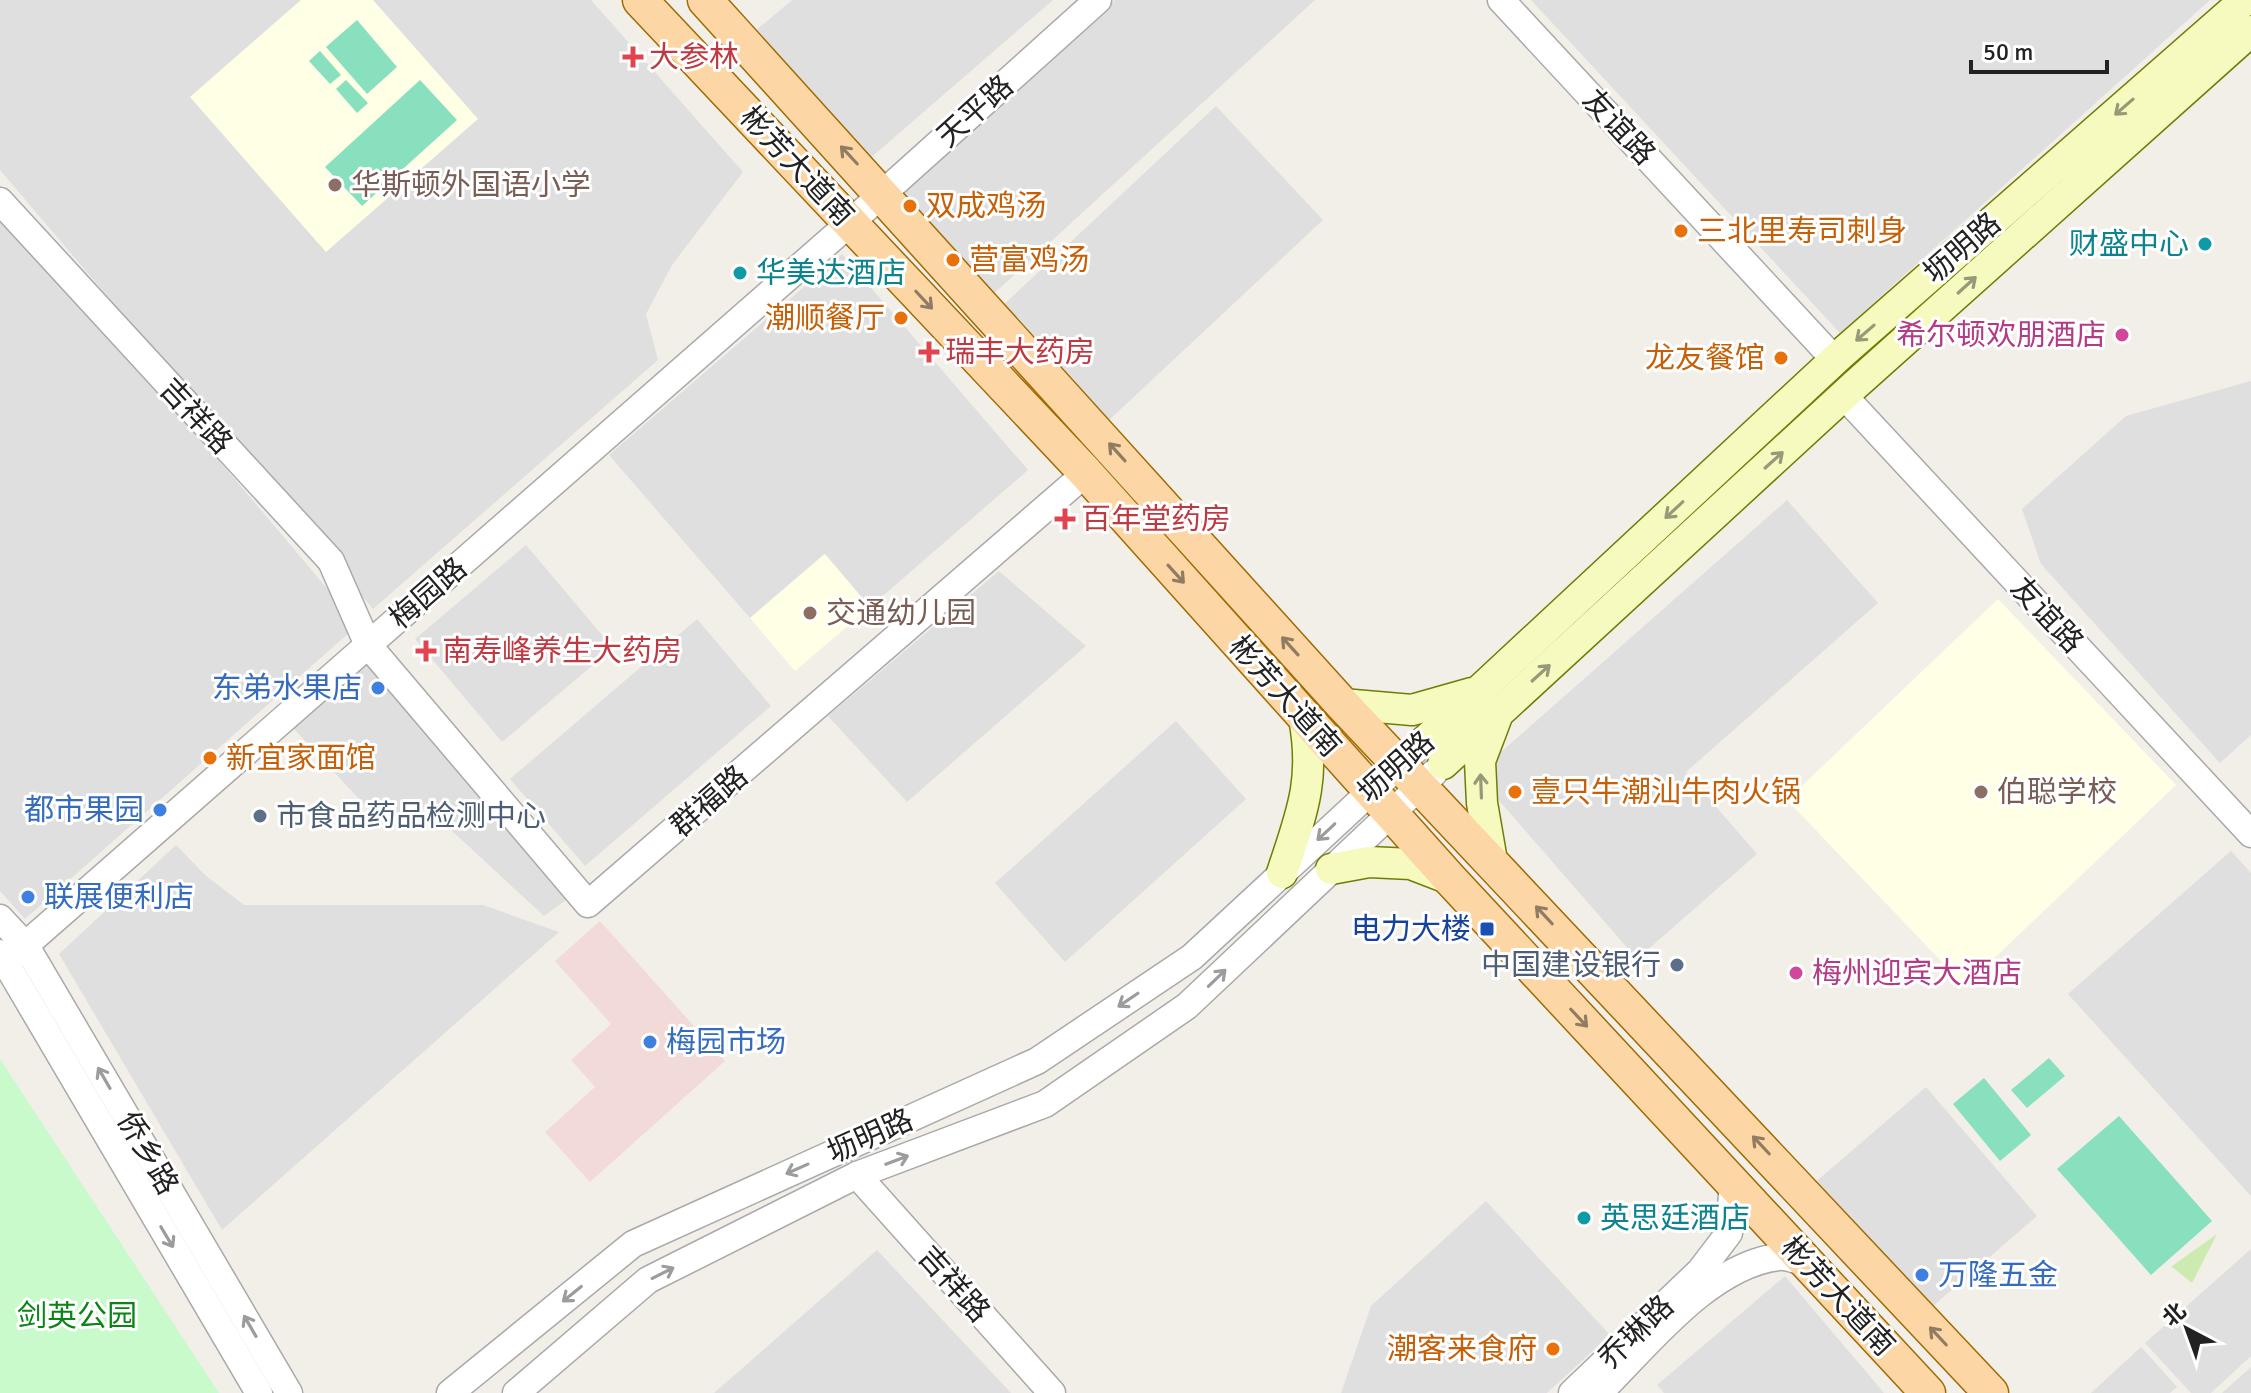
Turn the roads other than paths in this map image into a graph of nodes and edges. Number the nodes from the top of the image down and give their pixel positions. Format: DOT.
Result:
graph roads {
  1 [pos="640,0"];
  2 [pos="705,0"];
  3 [pos="1098,0"];
  4 [pos="1501,0"];
  5 [pos="2245,0"];
  6 [pos="2251,31"];
  7 [pos="884,193"];
  8 [pos="0,201"];
  9 [pos="851,222"];
  10 [pos="1835,360"];
  11 [pos="1849,391"];
  12 [pos="1086,473"];
  13 [pos="368,645"];
  14 [pos="1490,701"];
  15 [pos="1342,704"];
  16 [pos="1304,718"];
  17 [pos="1422,764"];
  18 [pos="1380,802"];
  19 [pos="2251,808"];
  20 [pos="2251,834"];
  21 [pos="1492,861"];
  22 [pos="1331,869"];
  23 [pos="1282,873"];
  24 [pos="1450,879"];
  25 [pos="0,918"];
  26 [pos="26,946"];
  27 [pos="3,958"];
  28 [pos="857,1175"];
  29 [pos="1733,1182"];
  30 [pos="1807,1263"];
  31 [pos="1707,1276"];
  32 [pos="259,1393"];
  33 [pos="289,1393"];
  34 [pos="450,1393"];
  35 [pos="516,1393"];
  36 [pos="1052,1393"];
  37 [pos="1572,1393"];
  38 [pos="1599,1393"];
  39 [pos="1928,1393"];
  40 [pos="1991,1393"];
  1 -- 9 [label="main road, 彬芳大道南"];
  7 -- 2 [label="main road, 彬芳大道南, one-way"];
  3 -- 7 [label="street, 天平路"];
  4 -- 10 [label="street, 友谊路"];
  5 -- 10 [label="main road, 坜明路, one-way"];
  11 -- 6 [label="main road, 坜明路, one-way"];
  7 -- 9 [label="street, 天平路"];
  15 -- 7 [label="main road, 彬芳大道南, one-way"];
  8 -- 13 [label="street, 吉祥路"];
  9 -- 12 [label="main road, 彬芳大道南, one-way"];
  9 -- 13 [label="street, 梅园路"];
  10 -- 14 [label="main road, 坜明路, one-way"];
  14 -- 11 [label="main road, 坜明路, one-way"];
  11 -- 19 [label="street, 友谊路"];
  11 -- 20 [label="street, 友谊路"];
  12 -- 13 [label="street, 群福路"];
  12 -- 16 [label="main road, 彬芳大道南, one-way"];
  13 -- 26 [label="street, 梅园路"];
  14 -- 15 [label="main road"];
  14 -- 17 [label="main road, 坜明路"];
  21 -- 14 [label="main road, one-way"];
  15 -- 17 [label="main road, 彬芳大道南"];
  16 -- 18 [label="main road, 彬芳大道南"];
  16 -- 23 [label="main road"];
  17 -- 18 [label="street, 坜明路"];
  17 -- 21 [label="main road, 彬芳大道南"];
  18 -- 22 [label="street, 坜明路"];
  18 -- 23 [label="street, 坜明路, one-way"];
  18 -- 24 [label="main road, 彬芳大道南"];
  40 -- 21 [label="main road, 彬芳大道南, one-way"];
  22 -- 24 [label="main road"];
  28 -- 22 [label="street, 坜明路, one-way"];
  23 -- 34 [label="street, 坜明路, one-way"];
  24 -- 29 [label="main road, 彬芳大道南, one-way"];
  25 -- 26 [label="street, 侨乡路"];
  26 -- 27 [label="street, 梅园路"];
  33 -- 26 [label="street, 侨乡路, one-way"];
  27 -- 32 [label="street, 侨乡路, one-way"];
  35 -- 28 [label="street, 坜明路, one-way"];
  28 -- 36 [label="street, 吉祥路"];
  29 -- 30 [label="main road, 彬芳大道南"];
  29 -- 31 [label="street"];
  30 -- 31 [label="street"];
  30 -- 39 [label="main road, 彬芳大道南"];
  31 -- 37 [label="street, 乔琳路"];
  31 -- 38 [label="street, 乔琳路"];
}
